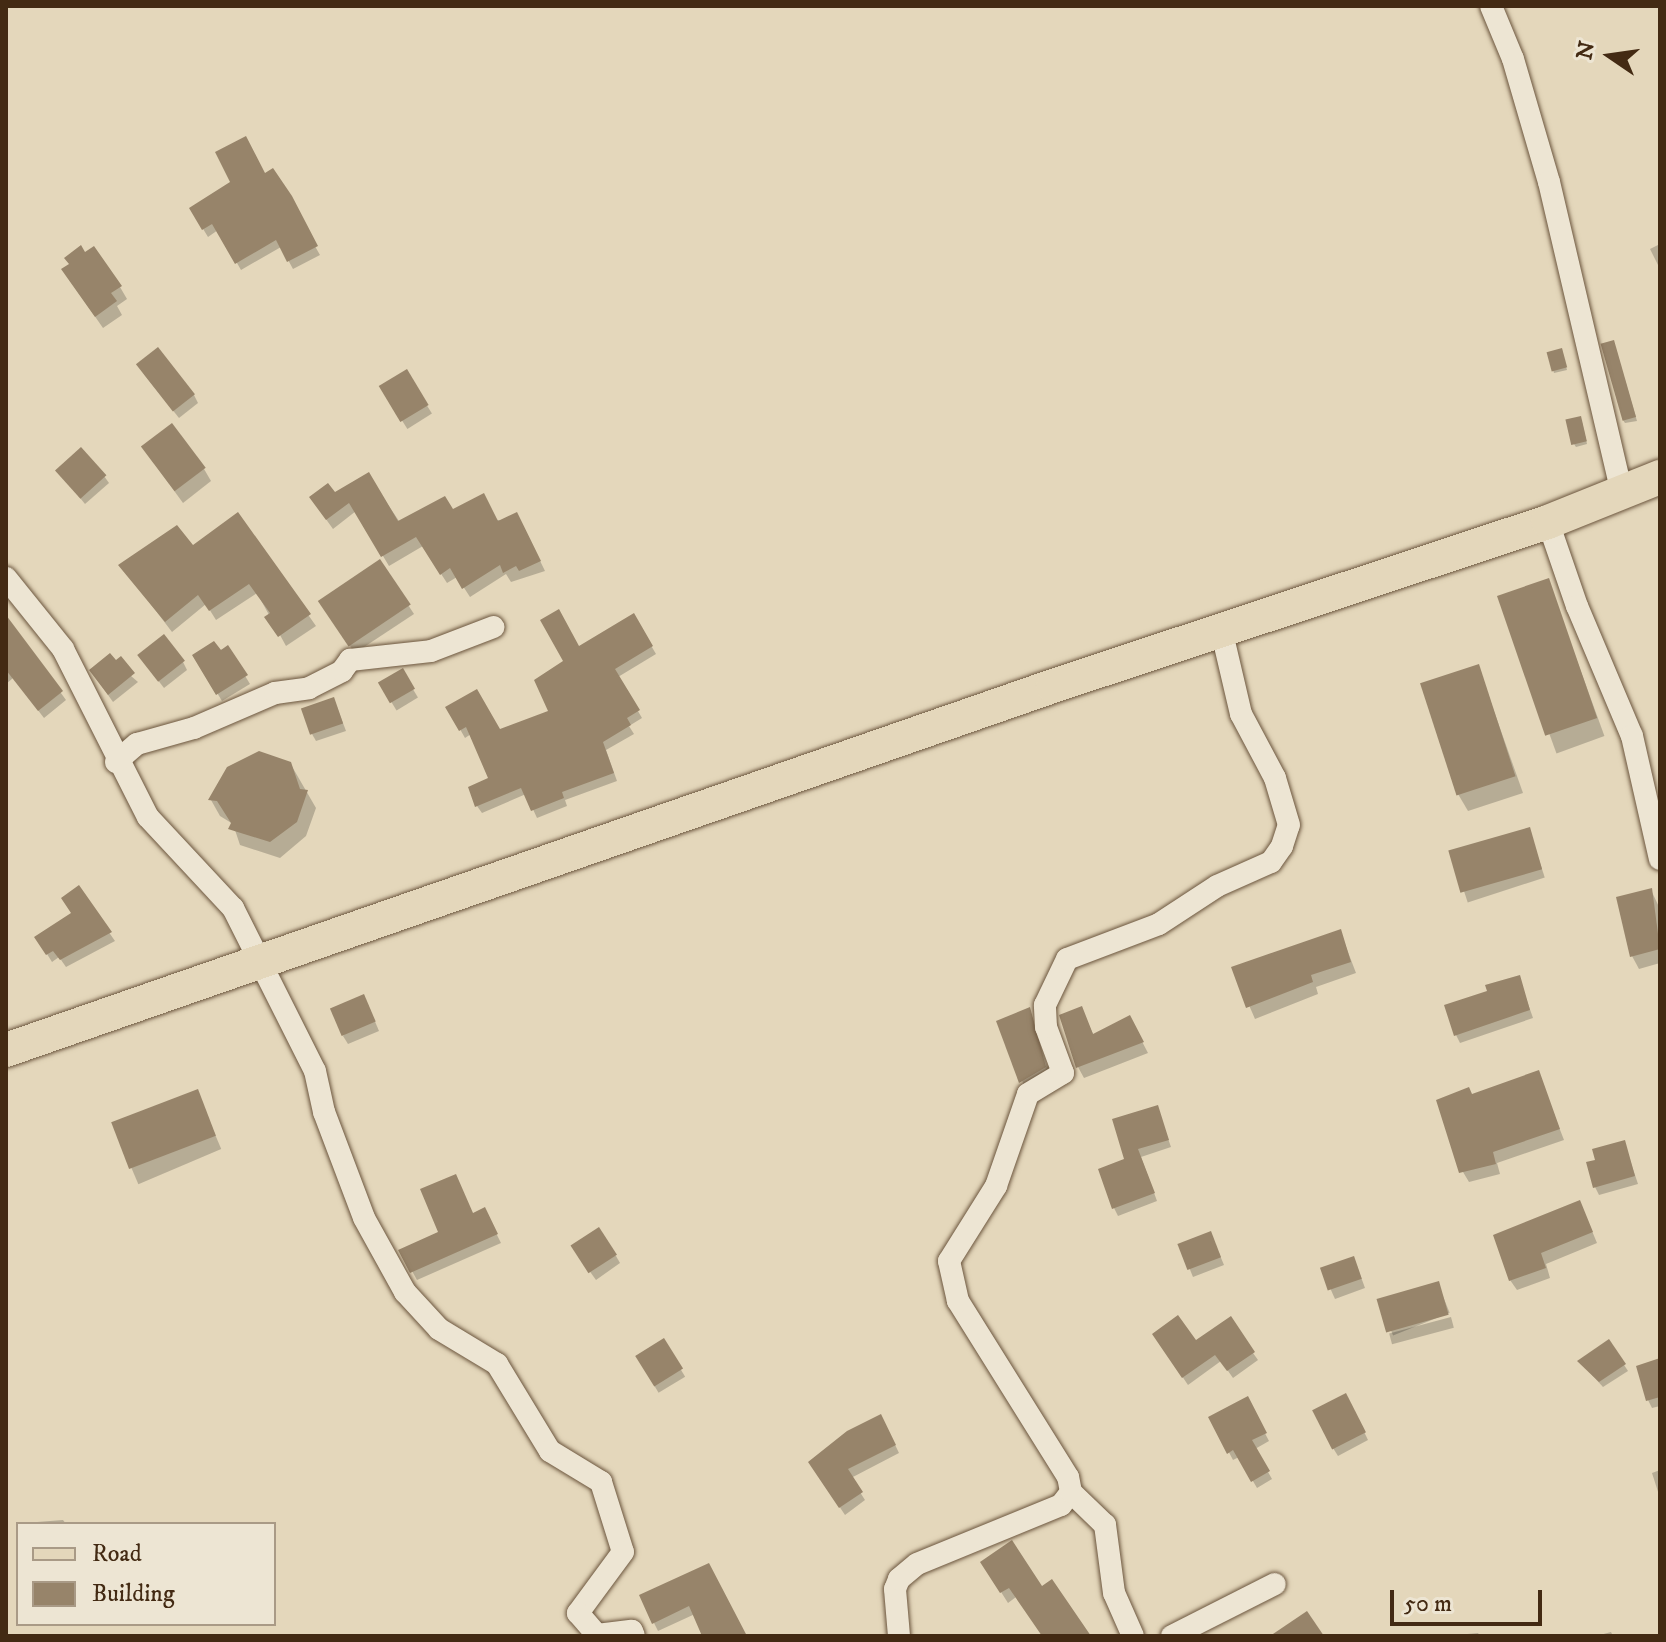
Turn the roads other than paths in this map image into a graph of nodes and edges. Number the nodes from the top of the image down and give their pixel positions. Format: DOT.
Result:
graph roads {
  1 [pos="1491,6"];
  2 [pos="1660,477"];
  3 [pos="1621,490"];
  4 [pos="1548,522"];
  5 [pos="6,578"];
  6 [pos="494,627"];
  7 [pos="1221,629"];
  8 [pos="116,762"];
  9 [pos="1660,859"];
  10 [pos="261,961"];
  11 [pos="6,1050"];
  12 [pos="1071,1492"];
  13 [pos="1275,1584"];
  14 [pos="634,1636"];
  15 [pos="899,1636"];
  16 [pos="1133,1636"];
  17 [pos="1172,1636"];
  1 -- 3 [label="street"];
  2 -- 3 [label="main road"];
  3 -- 4 [label="main road"];
  4 -- 7 [label="main road"];
  4 -- 9 [label="street"];
  5 -- 8 [label="street"];
  6 -- 8 [label="street"];
  7 -- 10 [label="main road"];
  7 -- 12 [label="street"];
  8 -- 10 [label="street"];
  10 -- 11 [label="main road"];
  10 -- 14 [label="street"];
  12 -- 15 [label="street"];
  12 -- 16 [label="street"];
  13 -- 17 [label="street"];
}
